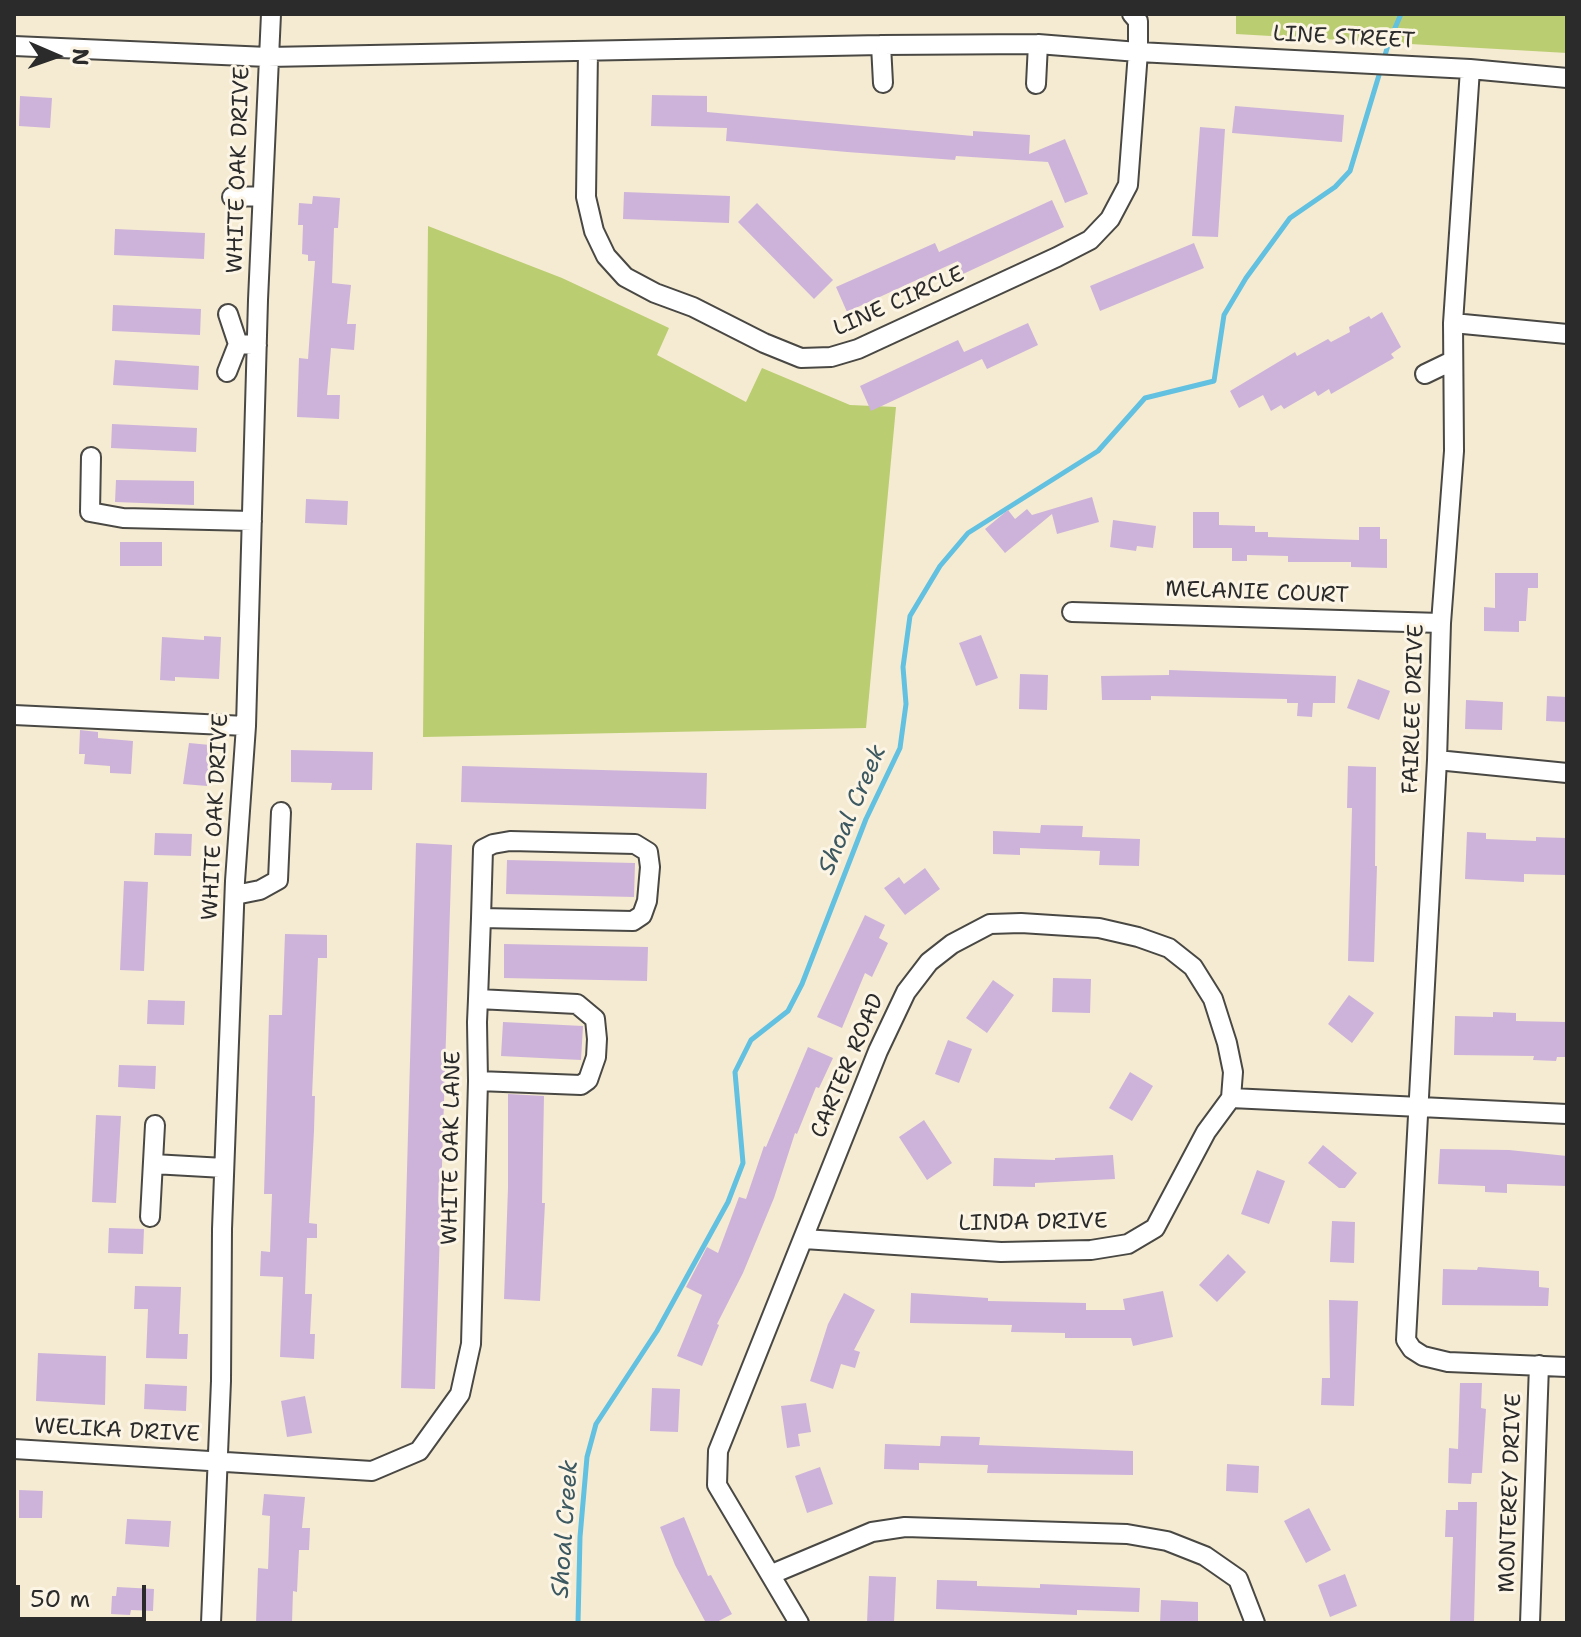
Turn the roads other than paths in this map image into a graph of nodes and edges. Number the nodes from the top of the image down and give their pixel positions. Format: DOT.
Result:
graph roads {
  1 [pos="271,14"];
  2 [pos="1132,14"];
  3 [pos="1038,44"];
  4 [pos="881,45"];
  5 [pos="14,46"];
  6 [pos="588,51"];
  7 [pos="1138,52"];
  8 [pos="268,57"];
  9 [pos="1470,69"];
  10 [pos="1567,78"];
  11 [pos="883,83"];
  12 [pos="1036,84"];
  13 [pos="262,196"];
  14 [pos="232,197"];
  15 [pos="228,314"];
  16 [pos="1453,323"];
  17 [pos="1567,334"];
  18 [pos="248,344"];
  19 [pos="1452,361"];
  20 [pos="227,372"];
  21 [pos="1425,374"];
  22 [pos="91,457"];
  23 [pos="252,521"];
  24 [pos="1072,612"];
  25 [pos="1441,623"];
  26 [pos="14,715"];
  27 [pos="246,726"];
  28 [pos="1437,760"];
  29 [pos="1567,773"];
  30 [pos="281,812"];
  31 [pos="235,895"];
  32 [pos="481,918"];
  33 [pos="478,999"];
  34 [pos="478,1081"];
  35 [pos="1231,1098"];
  36 [pos="1417,1106"];
  37 [pos="1567,1114"];
  38 [pos="155,1125"];
  39 [pos="153,1164"];
  40 [pos="224,1168"];
  41 [pos="150,1217"];
  42 [pos="804,1239"];
  43 [pos="1539,1365"];
  44 [pos="1567,1367"];
  45 [pos="14,1449"];
  46 [pos="217,1460"];
  47 [pos="772,1574"];
  48 [pos="211,1623"];
  49 [pos="799,1623"];
  50 [pos="1255,1623"];
  51 [pos="1530,1623"];
  1 -- 8 [label="street, WHITE OAK DRIVE"];
  2 -- 7 [label="street, LINE CIRCLE"];
  3 -- 4 [label="street, LINE STREET"];
  3 -- 7 [label="street, LINE STREET"];
  3 -- 12 [label="street"];
  4 -- 6 [label="street, LINE STREET"];
  4 -- 11 [label="street"];
  5 -- 8 [label="street, LINE STREET"];
  6 -- 7 [label="street, LINE CIRCLE"];
  6 -- 8 [label="street, LINE STREET"];
  7 -- 9 [label="street, LINE STREET"];
  8 -- 13 [label="street, WHITE OAK DRIVE"];
  9 -- 10 [label="street, LINE STREET"];
  9 -- 16 [label="street, FAIRLEE DRIVE"];
  13 -- 14 [label="street"];
  13 -- 18 [label="street, WHITE OAK DRIVE"];
  15 -- 18 [label="street"];
  16 -- 17 [label="street"];
  16 -- 19 [label="street, FAIRLEE DRIVE"];
  18 -- 20 [label="street"];
  18 -- 23 [label="street, WHITE OAK DRIVE"];
  19 -- 21 [label="street"];
  19 -- 25 [label="street, FAIRLEE DRIVE"];
  22 -- 23 [label="street"];
  23 -- 27 [label="street, WHITE OAK DRIVE"];
  24 -- 25 [label="street, MELANIE COURT"];
  25 -- 28 [label="street, FAIRLEE DRIVE"];
  26 -- 27 [label="street"];
  27 -- 31 [label="street, WHITE OAK DRIVE"];
  28 -- 29 [label="street"];
  28 -- 36 [label="street, FAIRLEE DRIVE"];
  30 -- 31 [label="street"];
  31 -- 40 [label="street, WHITE OAK DRIVE"];
  32 -- 32 [label="street, WHITE OAK LANE"];
  32 -- 33 [label="street, WHITE OAK LANE"];
  33 -- 34 [label="street, WHITE OAK LANE"];
  33 -- 34 [label="street"];
  34 -- 46 [label="street, WHITE OAK LANE"];
  35 -- 36 [label="street"];
  35 -- 42 [label="street, LINDA DRIVE"];
  35 -- 42 [label="street, CARTER ROAD"];
  36 -- 37 [label="street"];
  36 -- 43 [label="street, FAIRLEE DRIVE"];
  38 -- 39 [label="street"];
  39 -- 40 [label="street"];
  39 -- 41 [label="street"];
  40 -- 46 [label="street, WHITE OAK DRIVE"];
  42 -- 47 [label="street, CARTER ROAD"];
  43 -- 44 [label="street"];
  43 -- 51 [label="street, MONTEREY DRIVE"];
  45 -- 46 [label="street, WELIKA DRIVE"];
  46 -- 48 [label="street, WHITE OAK DRIVE"];
  47 -- 49 [label="street, CARTER ROAD"];
  47 -- 50 [label="street"];
}
